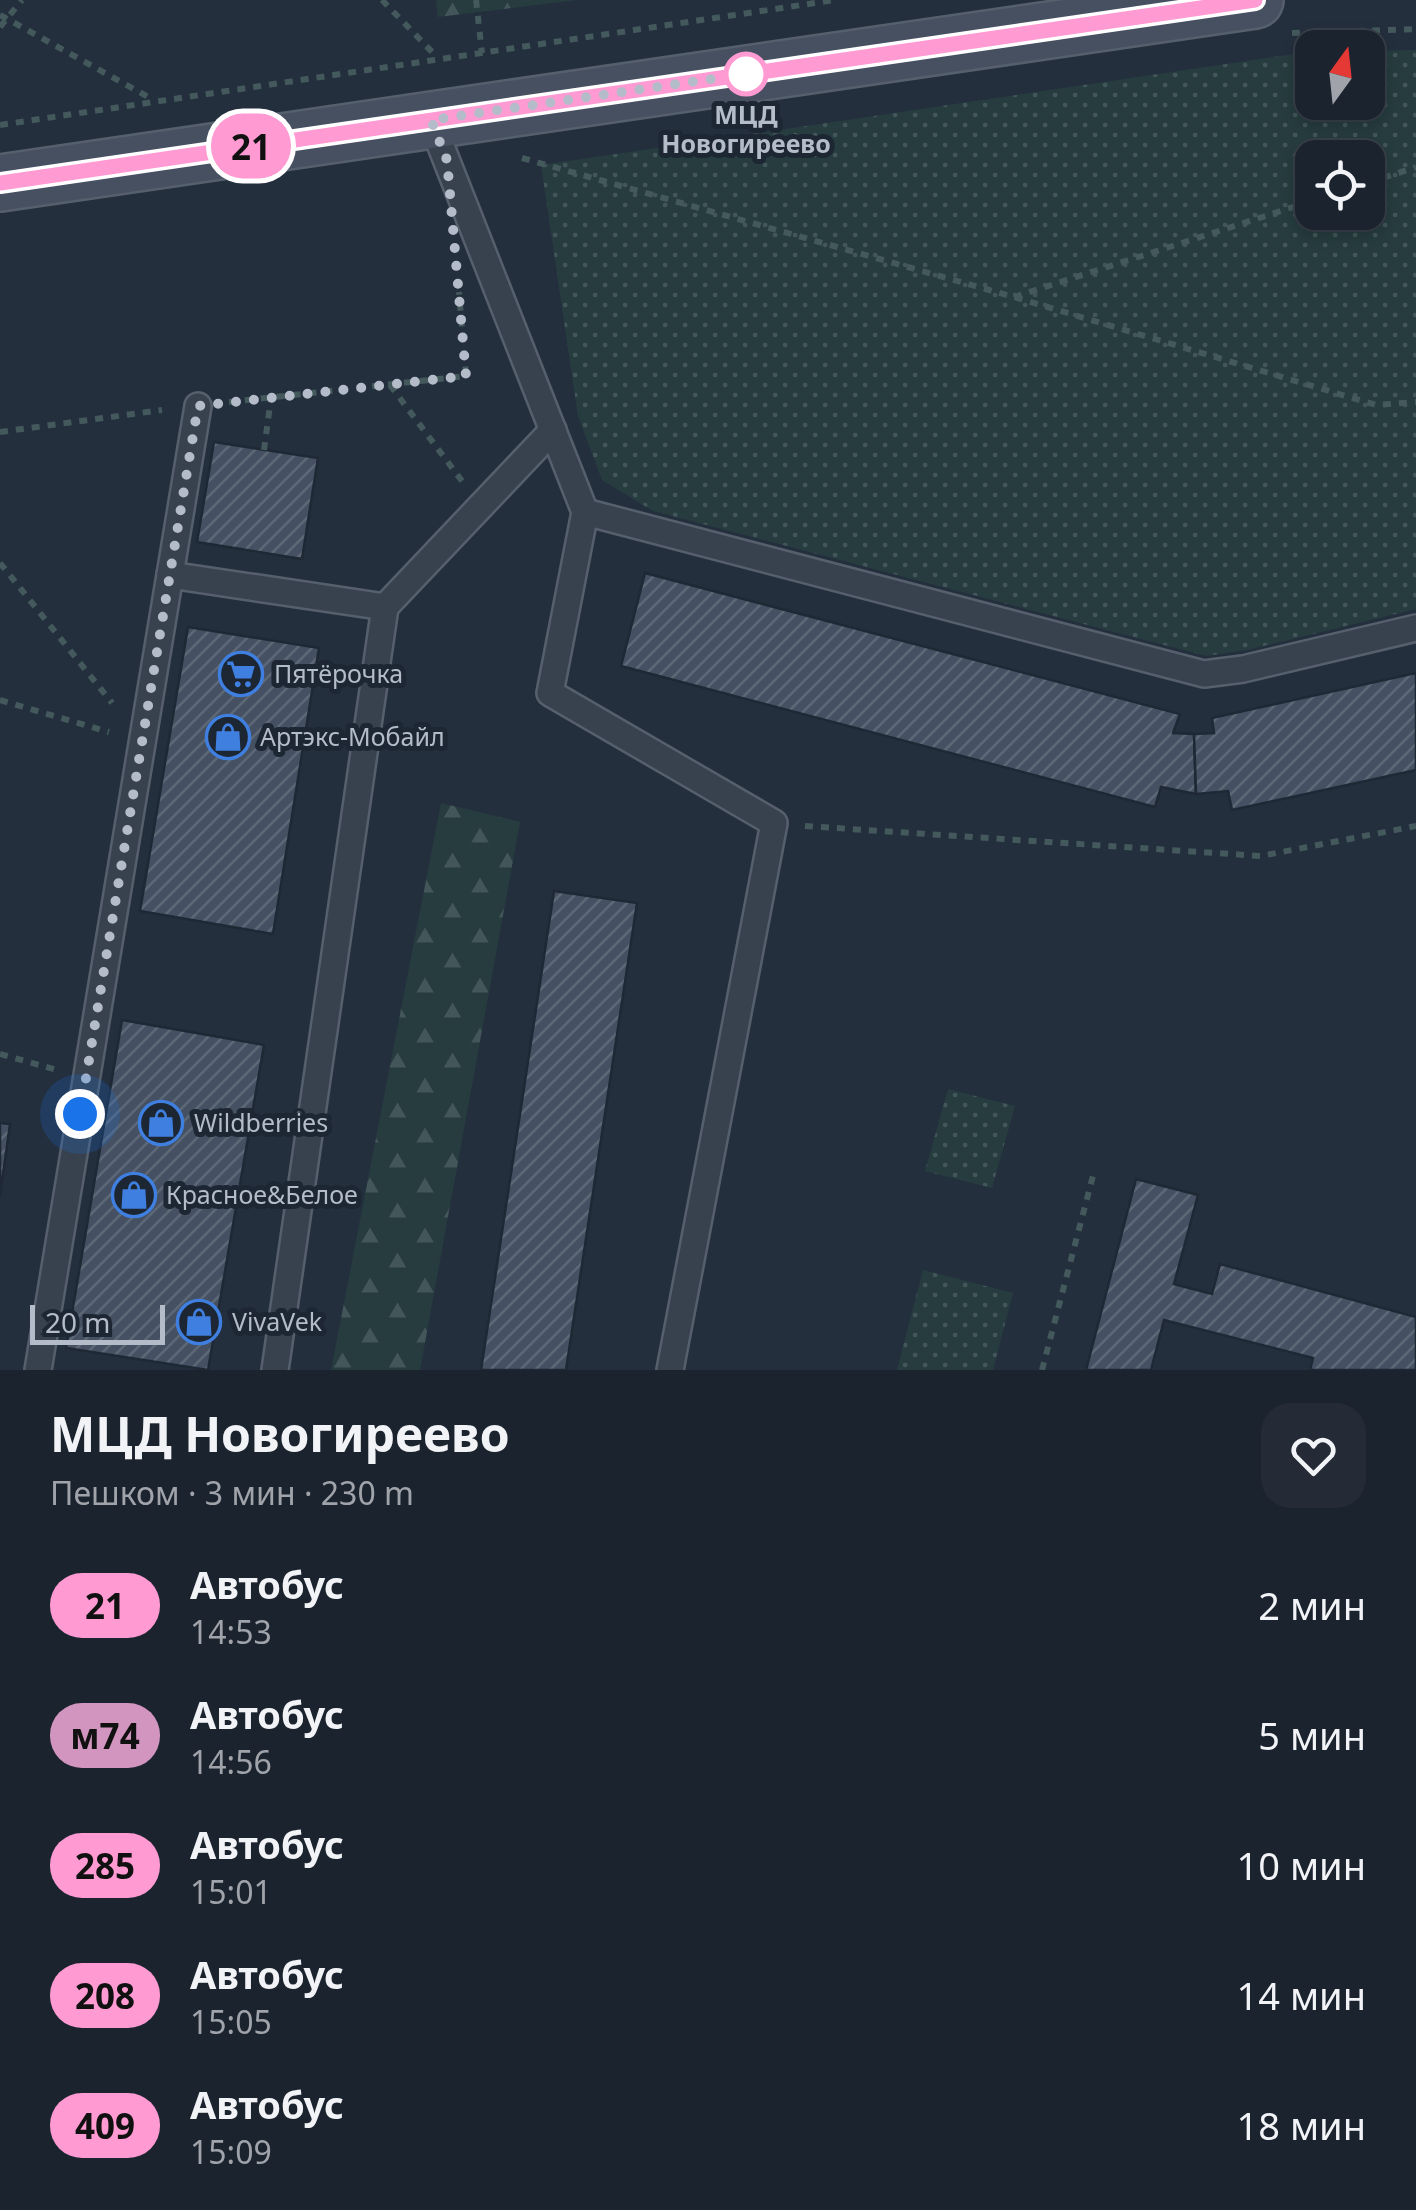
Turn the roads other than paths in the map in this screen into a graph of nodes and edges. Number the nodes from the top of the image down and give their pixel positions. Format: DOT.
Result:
graph roads {
  1 [pos="1255,0"];
  2 [pos="431,120"];
  3 [pos="0,183"];
  4 [pos="198,406"];
  5 [pos="553,430"];
  6 [pos="585,512"];
  7 [pos="170,575"];
  8 [pos="385,607"];
  9 [pos="1416,628"];
  10 [pos="38,1370"];
  11 [pos="275,1370"];
  12 [pos="670,1370"];
  1 -- 2 [label="main road"];
  2 -- 3 [label="main road"];
  2 -- 5 [label="lane"];
  4 -- 7 [label="lane"];
  5 -- 6 [label="lane"];
  5 -- 8 [label="lane"];
  6 -- 9 [label="lane"];
  6 -- 12 [label="lane"];
  7 -- 8 [label="lane"];
  7 -- 10 [label="lane"];
  8 -- 11 [label="lane"];
}
